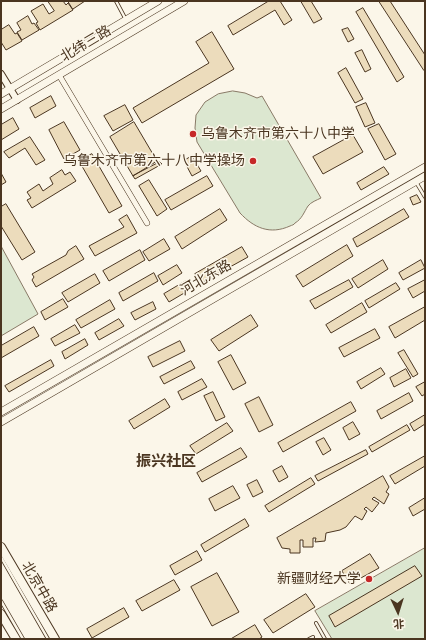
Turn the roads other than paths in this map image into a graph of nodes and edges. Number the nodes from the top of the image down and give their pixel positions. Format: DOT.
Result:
graph roads {
  1 [pos="116,1"];
  2 [pos="158,1"];
  3 [pos="184,1"];
  4 [pos="126,20"];
  5 [pos="1,74"];
  6 [pos="59,75"];
  7 [pos="10,88"];
  8 [pos="1,94"];
  9 [pos="17,100"];
  10 [pos="1,109"];
  11 [pos="425,166"];
  12 [pos="425,176"];
  13 [pos="416,181"];
  14 [pos="425,198"];
  15 [pos="147,223"];
  16 [pos="1,412"];
  17 [pos="1,422"];
  18 [pos="1,547"];
  19 [pos="1,557"];
  20 [pos="1,601"];
  21 [pos="1,614"];
  22 [pos="316,623"];
  23 [pos="313,637"];
  24 [pos="16,639"];
  25 [pos="23,639"];
  26 [pos="48,639"];
  27 [pos="55,639"];
  28 [pos="309,639"];
  29 [pos="325,639"];
  1 -- 4 [label="lane"];
  2 -- 4 [label="main road, 北纬三路"];
  3 -- 6 [label="main road, 北纬三路"];
  4 -- 7 [label="main road, 北纬三路"];
  5 -- 7 [label="street"];
  6 -- 9 [label="main road, 北纬三路"];
  6 -- 15 [label="street"];
  7 -- 8 [label="main road, 北纬三路"];
  7 -- 9 [label="street"];
  9 -- 10 [label="main road, 北纬三路"];
  11 -- 16 [label="main road, 河北东路"];
  12 -- 13 [label="main road"];
  13 -- 14 [label="lane"];
  13 -- 17 [label="main road"];
  18 -- 27 [label="main road, 北京中路"];
  19 -- 26 [label="lane"];
  20 -- 25 [label="lane"];
  21 -- 24 [label="main road"];
  22 -- 29 [label="lane"];
  23 -- 28 [label="lane"];
}
